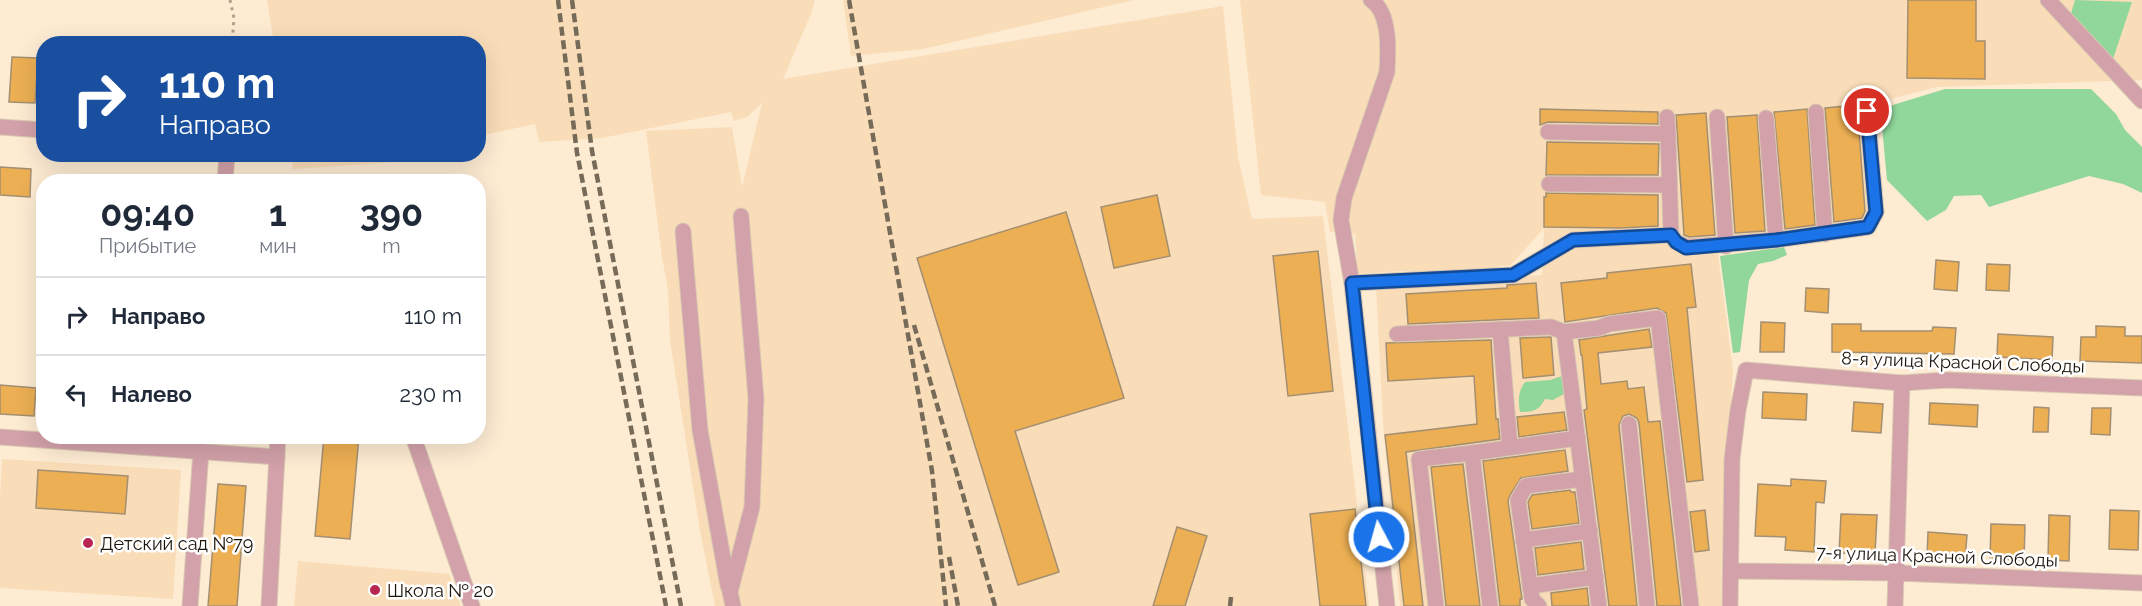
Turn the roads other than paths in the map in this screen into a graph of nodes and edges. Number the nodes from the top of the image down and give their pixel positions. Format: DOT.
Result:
graph roads {
  1 [pos="1371,0"];
  2 [pos="2048,0"];
  3 [pos="2142,101"];
  4 [pos="1867,111"];
  5 [pos="1816,112"];
  6 [pos="1667,117"];
  7 [pos="1717,117"];
  8 [pos="1766,118"];
  9 [pos="0,127"];
  10 [pos="36,129"];
  11 [pos="1548,132"];
  12 [pos="1668,134"];
  13 [pos="1549,184"];
  14 [pos="1670,185"];
  15 [pos="741,216"];
  16 [pos="683,231"];
  17 [pos="1825,234"];
  18 [pos="1671,235"];
  19 [pos="1776,240"];
  20 [pos="1726,246"];
  21 [pos="1352,283"];
  22 [pos="1500,329"];
  23 [pos="1564,332"];
  24 [pos="1397,334"];
  25 [pos="1902,383"];
  26 [pos="2142,388"];
  27 [pos="1629,424"];
  28 [pos="0,437"];
  29 [pos="1578,438"];
  30 [pos="36,440"];
  31 [pos="100,444"];
  32 [pos="278,444"];
  33 [pos="416,444"];
  34 [pos="1510,447"];
  35 [pos="201,451"];
  36 [pos="1472,453"];
  37 [pos="277,457"];
  38 [pos="1583,479"];
  39 [pos="1590,531"];
  40 [pos="1523,540"];
  41 [pos="1732,571"];
  42 [pos="1896,573"];
  43 [pos="1596,577"];
  44 [pos="2142,583"];
  45 [pos="1530,586"];
  46 [pos="731,599"];
  47 [pos="190,606"];
  48 [pos="269,606"];
  49 [pos="472,606"];
  50 [pos="1387,606"];
  51 [pos="1436,606"];
  52 [pos="1490,606"];
  53 [pos="1539,606"];
  54 [pos="1599,606"];
  55 [pos="1647,606"];
  56 [pos="1691,606"];
  57 [pos="1730,606"];
  58 [pos="1895,606"];
  1 -- 21 [label="street"];
  2 -- 3 [label="street"];
  4 -- 17 [label="street"];
  5 -- 17 [label="street"];
  6 -- 12 [label="street"];
  7 -- 20 [label="street"];
  8 -- 19 [label="street"];
  9 -- 10 [label="street"];
  11 -- 12 [label="street"];
  12 -- 14 [label="street"];
  13 -- 14 [label="street"];
  14 -- 18 [label="street"];
  15 -- 46 [label="street"];
  16 -- 46 [label="street"];
  17 -- 19 [label="street"];
  18 -- 20 [label="street"];
  18 -- 21 [label="street"];
  19 -- 20 [label="street"];
  21 -- 50 [label="street"];
  22 -- 23 [label="street"];
  22 -- 24 [label="street"];
  22 -- 34 [label="street"];
  23 -- 29 [label="street"];
  23 -- 56 [label="street"];
  25 -- 26 [label="street, 8-я улица Красной Слободы"];
  25 -- 41 [label="street, 8-я улица Красной Слободы"];
  25 -- 42 [label="street"];
  27 -- 55 [label="street"];
  28 -- 30 [label="street"];
  29 -- 34 [label="street"];
  29 -- 38 [label="street"];
  31 -- 35 [label="street"];
  32 -- 37 [label="street"];
  33 -- 49 [label="street"];
  34 -- 36 [label="street"];
  35 -- 37 [label="street"];
  35 -- 47 [label="street"];
  36 -- 51 [label="street"];
  36 -- 52 [label="street"];
  37 -- 48 [label="street"];
  38 -- 39 [label="street"];
  38 -- 40 [label="street"];
  39 -- 40 [label="street"];
  39 -- 43 [label="street"];
  40 -- 45 [label="street"];
  41 -- 42 [label="street, 7-я улица Красной Слободы"];
  41 -- 57 [label="street"];
  42 -- 44 [label="street, 7-я улица Красной Слободы"];
  42 -- 58 [label="street"];
  43 -- 45 [label="street"];
  43 -- 54 [label="street"];
  45 -- 53 [label="street"];
}
